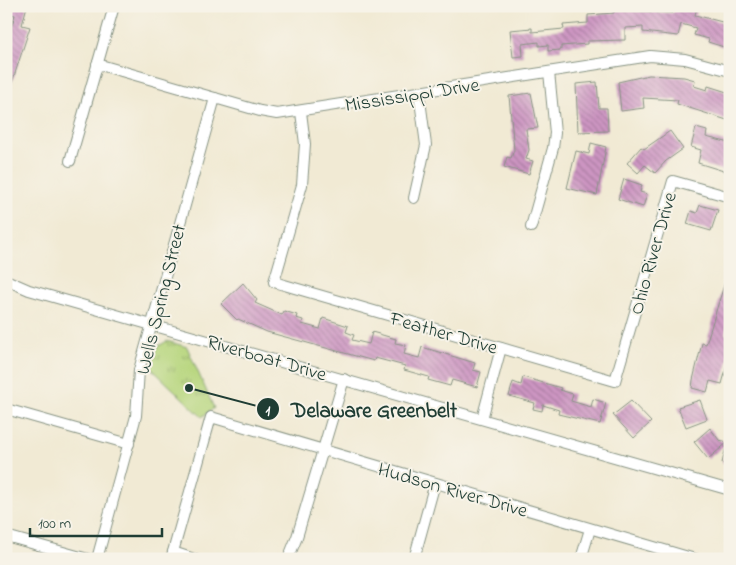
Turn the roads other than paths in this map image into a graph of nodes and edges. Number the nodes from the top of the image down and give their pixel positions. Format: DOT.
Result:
graph roads {
  1 [pos="114,6"];
  2 [pos="97,64"];
  3 [pos="730,71"];
  4 [pos="549,72"];
  5 [pos="419,93"];
  6 [pos="215,98"];
  7 [pos="301,112"];
  8 [pos="70,161"];
  9 [pos="730,197"];
  10 [pos="414,198"];
  11 [pos="531,228"];
  12 [pos="6,280"];
  13 [pos="151,324"];
  14 [pos="501,348"];
  15 [pos="344,380"];
  16 [pos="614,381"];
  17 [pos="6,409"];
  18 [pos="482,419"];
  19 [pos="129,444"];
  20 [pos="323,450"];
  21 [pos="435,483"];
  22 [pos="730,490"];
  23 [pos="590,529"];
  24 [pos="6,536"];
  25 [pos="172,555"];
  26 [pos="88,559"];
  27 [pos="97,559"];
  28 [pos="194,559"];
  29 [pos="288,559"];
  30 [pos="414,559"];
  31 [pos="581,559"];
  32 [pos="695,559"];
  1 -- 2 [label="street"];
  2 -- 6 [label="street, Mississippi Drive"];
  2 -- 8 [label="street"];
  3 -- 4 [label="street, Mississippi Drive"];
  4 -- 5 [label="street, Mississippi Drive"];
  4 -- 11 [label="street"];
  5 -- 7 [label="street, Mississippi Drive"];
  5 -- 10 [label="street"];
  6 -- 7 [label="street, Mississippi Drive"];
  6 -- 13 [label="street, Wells Spring Street"];
  7 -- 14 [label="street, Feather Drive"];
  9 -- 16 [label="street, Ohio River Drive"];
  12 -- 13 [label="street, Riverboat Drive"];
  13 -- 15 [label="street, Riverboat Drive"];
  13 -- 19 [label="street, Wells Spring Street"];
  14 -- 16 [label="street, Feather Drive"];
  14 -- 18 [label="street"];
  15 -- 18 [label="street, Riverboat Drive"];
  15 -- 20 [label="street"];
  17 -- 19 [label="street"];
  18 -- 22 [label="street, Riverboat Drive"];
  19 -- 27 [label="street, Wells Spring Street"];
  20 -- 21 [label="street, Hudson River Drive"];
  20 -- 25 [label="street, Hudson River Drive"];
  20 -- 29 [label="street"];
  21 -- 23 [label="street, Hudson River Drive"];
  21 -- 30 [label="street"];
  23 -- 31 [label="street"];
  23 -- 32 [label="street, Hudson River Drive"];
  24 -- 26 [label="street"];
  25 -- 28 [label="street"];
}
